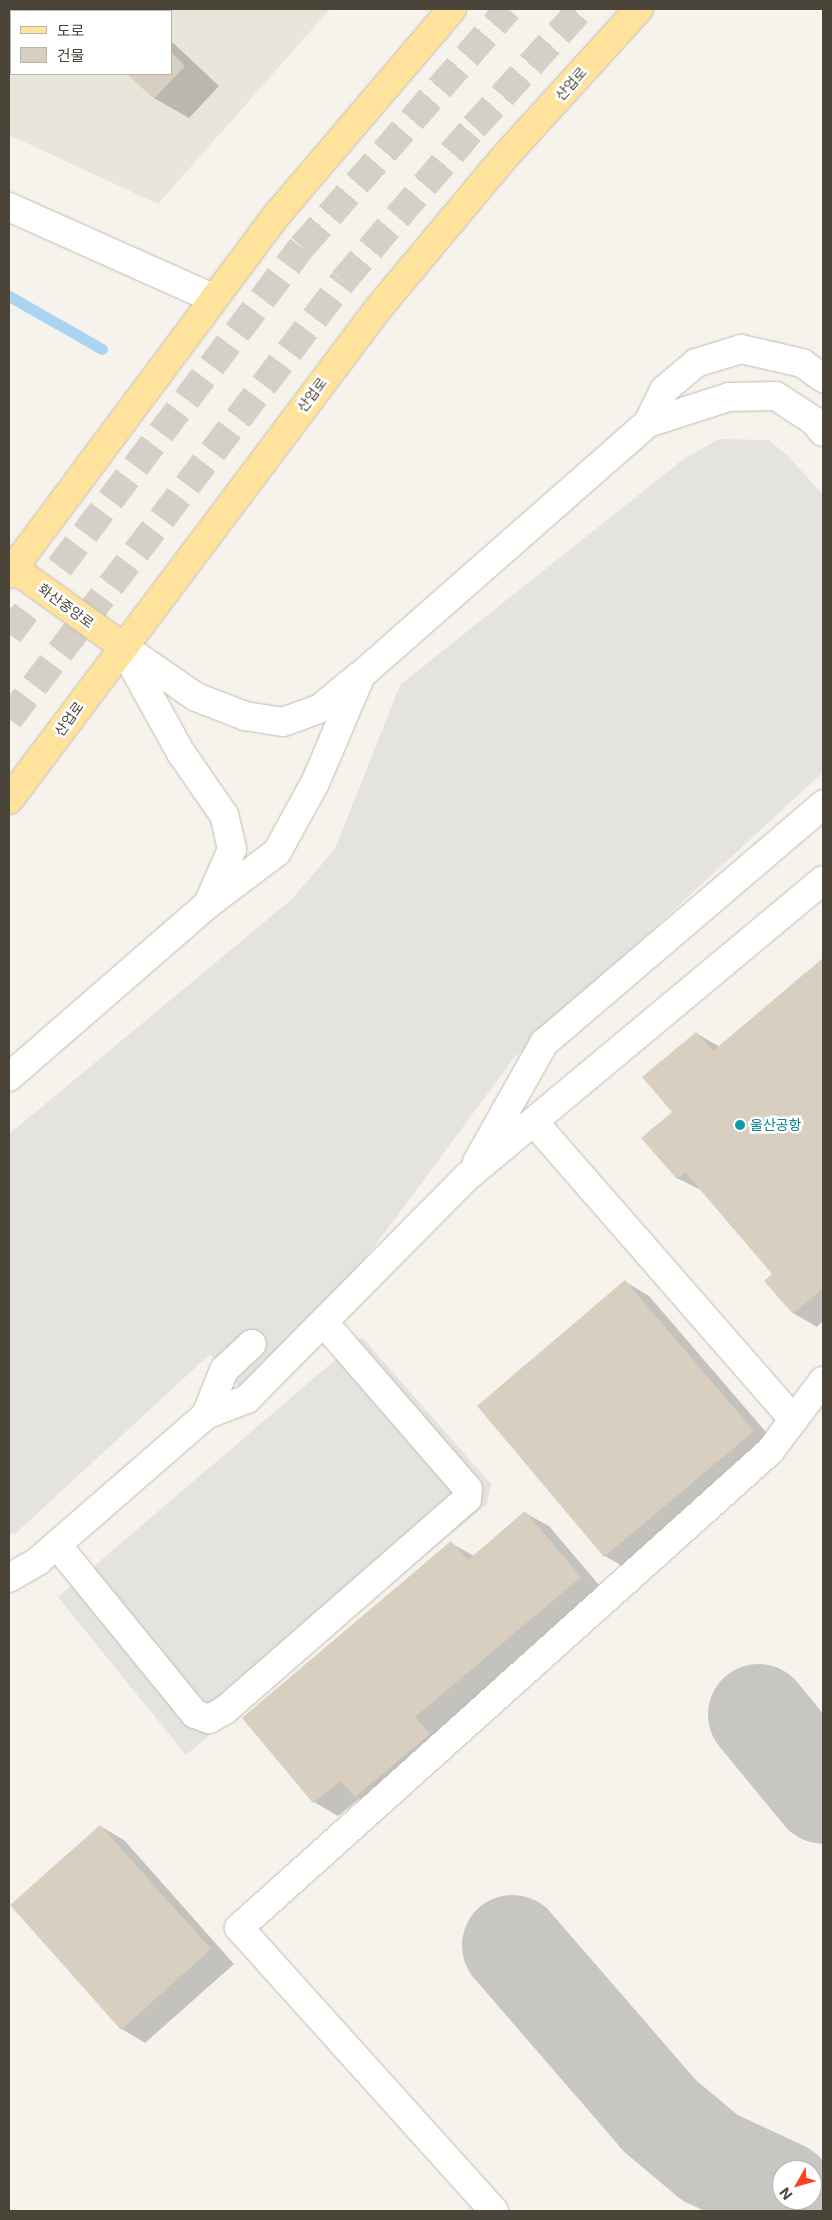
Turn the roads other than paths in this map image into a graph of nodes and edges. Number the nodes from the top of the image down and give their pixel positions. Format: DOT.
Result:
graph roads {
  1 [pos="452,9"];
  2 [pos="640,9"];
  3 [pos="9,207"];
  4 [pos="212,298"];
  5 [pos="823,378"];
  6 [pos="648,423"];
  7 [pos="823,432"];
  8 [pos="10,569"];
  9 [pos="122,646"];
  10 [pos="361,675"];
  11 [pos="9,800"];
  12 [pos="823,805"];
  13 [pos="823,880"];
  14 [pos="208,904"];
  15 [pos="9,1077"];
  16 [pos="534,1122"];
  17 [pos="468,1176"];
  18 [pos="324,1323"];
  19 [pos="252,1344"];
  20 [pos="823,1381"];
  21 [pos="206,1414"];
  22 [pos="794,1420"];
  23 [pos="57,1545"];
  24 [pos="9,1578"];
  25 [pos="494,2211"];
  1 -- 4 [label="main road"];
  2 -- 9 [label="main road, 산업로"];
  3 -- 4 [label="lane"];
  4 -- 8 [label="main road"];
  5 -- 6 [label="lane"];
  6 -- 7 [label="lane"];
  6 -- 10 [label="lane"];
  8 -- 9 [label="main road, 화산중앙로"];
  9 -- 10 [label="lane"];
  9 -- 11 [label="main road, 산업로"];
  9 -- 14 [label="lane"];
  10 -- 14 [label="lane"];
  12 -- 17 [label="lane"];
  13 -- 16 [label="lane"];
  14 -- 15 [label="lane"];
  16 -- 17 [label="lane"];
  16 -- 22 [label="lane"];
  17 -- 18 [label="lane"];
  18 -- 21 [label="lane"];
  18 -- 23 [label="lane"];
  19 -- 21 [label="lane"];
  20 -- 22 [label="lane"];
  21 -- 23 [label="lane"];
  22 -- 25 [label="lane"];
  23 -- 24 [label="lane"];
}
